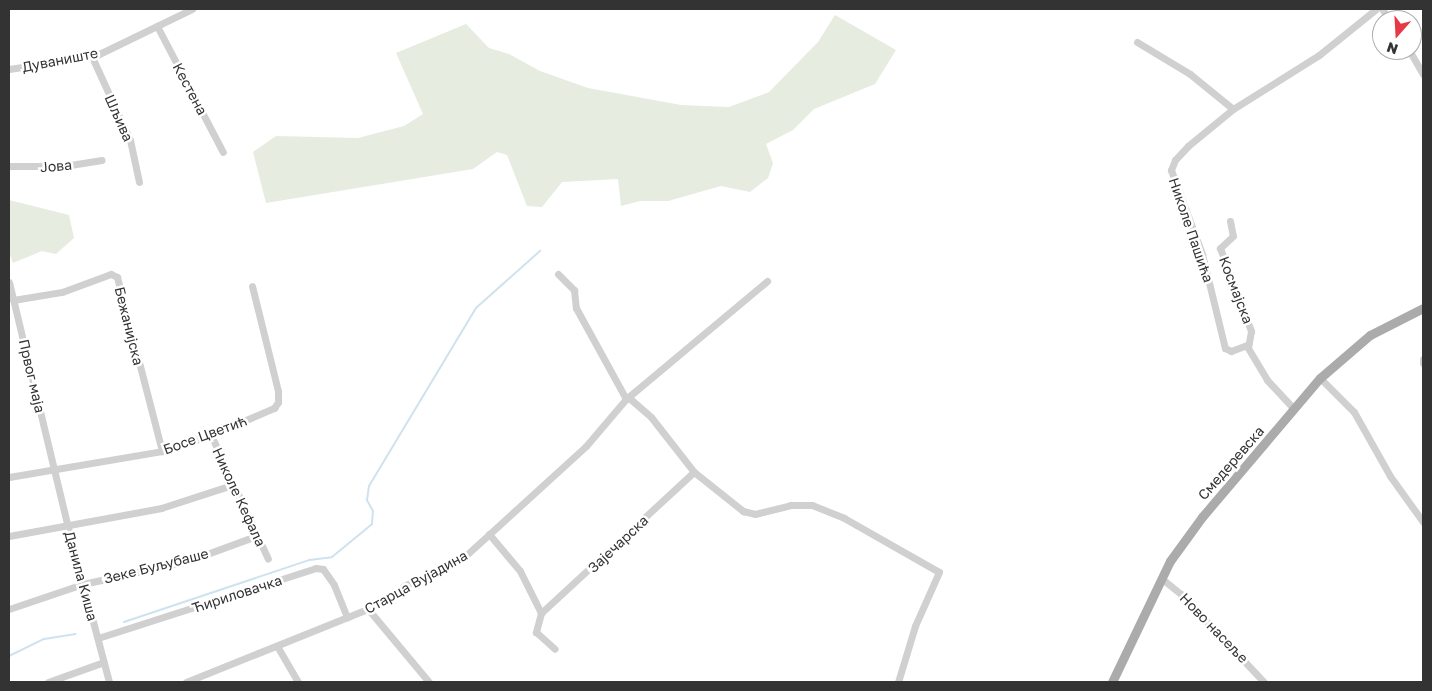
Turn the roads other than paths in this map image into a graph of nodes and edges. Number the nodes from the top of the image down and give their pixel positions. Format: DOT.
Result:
graph roads {
  1 [pos="192,9"];
  2 [pos="1376,9"];
  3 [pos="157,26"];
  4 [pos="1137,42"];
  5 [pos="92,57"];
  6 [pos="1415,60"];
  7 [pos="9,69"];
  8 [pos="1423,74"];
  9 [pos="1233,109"];
  10 [pos="222,152"];
  11 [pos="102,160"];
  12 [pos="9,166"];
  13 [pos="139,182"];
  14 [pos="1230,221"];
  15 [pos="558,274"];
  16 [pos="767,281"];
  17 [pos="9,282"];
  18 [pos="252,286"];
  19 [pos="14,300"];
  20 [pos="1423,308"];
  21 [pos="1247,345"];
  22 [pos="1320,378"];
  23 [pos="627,398"];
  24 [pos="1294,409"];
  25 [pos="211,435"];
  26 [pos="162,452"];
  27 [pos="54,470"];
  28 [pos="694,472"];
  29 [pos="9,477"];
  30 [pos="232,485"];
  31 [pos="1423,522"];
  32 [pos="67,524"];
  33 [pos="489,534"];
  34 [pos="9,536"];
  35 [pos="256,536"];
  36 [pos="268,559"];
  37 [pos="1161,578"];
  38 [pos="83,584"];
  39 [pos="9,609"];
  40 [pos="368,609"];
  41 [pos="541,613"];
  42 [pos="347,618"];
  43 [pos="98,638"];
  44 [pos="277,646"];
  45 [pos="555,649"];
  46 [pos="104,662"];
  47 [pos="205,674"];
  48 [pos="48,682"];
  49 [pos="109,682"];
  50 [pos="186,682"];
  51 [pos="210,682"];
  52 [pos="298,682"];
  53 [pos="429,682"];
  54 [pos="898,682"];
  55 [pos="1112,682"];
  56 [pos="1264,682"];
  1 -- 3 [label="street, Дуваниште"];
  2 -- 9 [label="street"];
  3 -- 5 [label="street, Дуваниште"];
  3 -- 10 [label="street, Кестена"];
  4 -- 9 [label="street"];
  5 -- 7 [label="street, Дуваниште"];
  5 -- 13 [label="street, Шљива"];
  6 -- 8 [label="street"];
  9 -- 21 [label="street, Николе Пашића"];
  11 -- 12 [label="street, Јова"];
  14 -- 21 [label="street, Космајска"];
  15 -- 23 [label="street"];
  16 -- 23 [label="street, Старца Вујадина"];
  17 -- 19 [label="street, Првог маја"];
  18 -- 25 [label="street, Босе Цветић"];
  19 -- 26 [label="street, Бежанијска"];
  19 -- 27 [label="street, Првог маја"];
  20 -- 22 [label="main road, Смедеревска"];
  21 -- 24 [label="street, Космајска"];
  22 -- 24 [label="main road, Смедеревска"];
  22 -- 31 [label="street"];
  23 -- 28 [label="street"];
  23 -- 33 [label="street, Старца Вујадина"];
  24 -- 37 [label="main road, Смедеревска"];
  25 -- 26 [label="street, Босе Цветић"];
  25 -- 30 [label="street, Николе Кефала"];
  26 -- 27 [label="street, Босе Цветић"];
  27 -- 29 [label="street, Босе Цветић"];
  27 -- 32 [label="street, Данила Киша"];
  28 -- 41 [label="street, Зајечарска"];
  28 -- 54 [label="street"];
  30 -- 32 [label="street"];
  30 -- 35 [label="street, Николе Кефала"];
  32 -- 34 [label="street"];
  32 -- 38 [label="street, Данила Киша"];
  33 -- 40 [label="street, Старца Вујадина"];
  33 -- 41 [label="street"];
  35 -- 36 [label="street, Николе Кефала"];
  35 -- 38 [label="street, Зеке Буљубаше"];
  37 -- 55 [label="main road, Смедеревска"];
  37 -- 56 [label="street, Ново насеље"];
  38 -- 39 [label="street, Зеке Буљубаше"];
  38 -- 43 [label="street, Данила Киша"];
  40 -- 42 [label="street, Старца Вујадина"];
  40 -- 53 [label="street"];
  41 -- 45 [label="street"];
  42 -- 43 [label="street, Ћириловачка"];
  42 -- 44 [label="street, Старца Вујадина"];
  43 -- 46 [label="street, Данила Киша"];
  44 -- 47 [label="street, Старца Вујадина"];
  44 -- 52 [label="street"];
  46 -- 48 [label="street"];
  46 -- 49 [label="street, Данила Киша"];
  47 -- 50 [label="street, Старца Вујадина"];
  47 -- 51 [label="street"];
}
